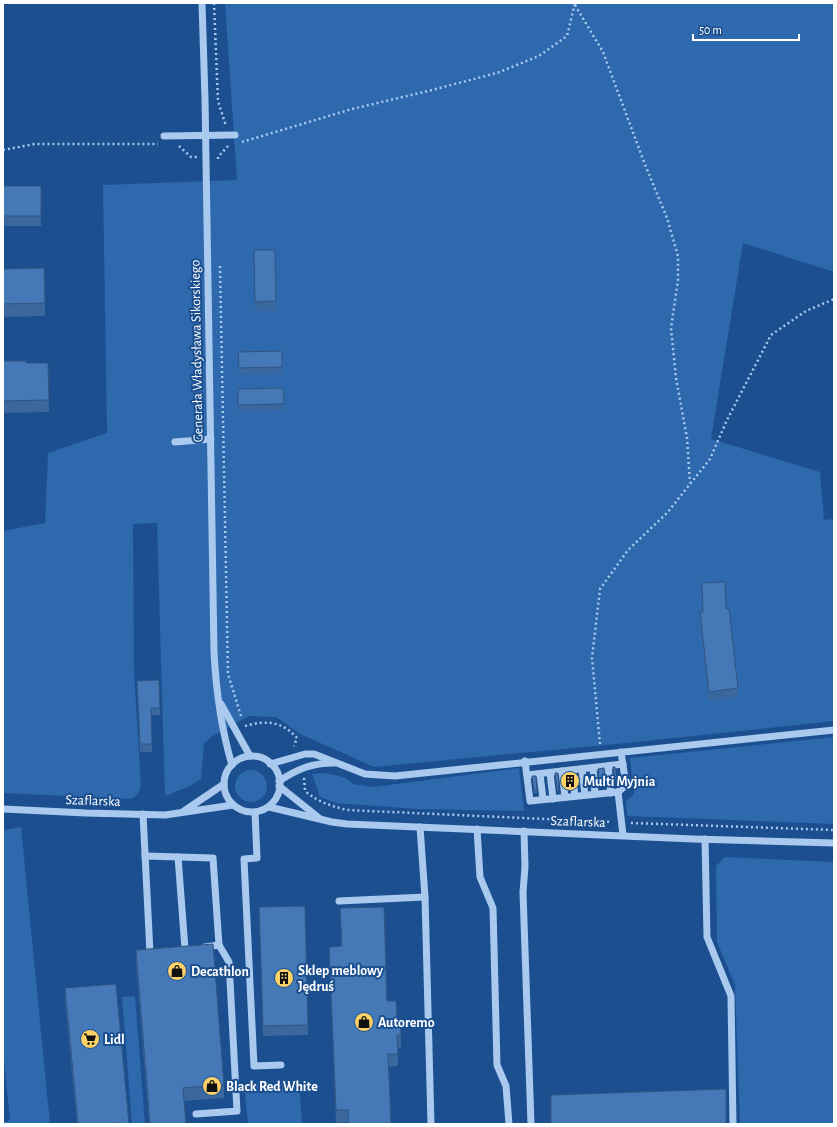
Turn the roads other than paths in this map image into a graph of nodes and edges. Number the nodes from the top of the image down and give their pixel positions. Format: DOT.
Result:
graph roads {
  1 [pos="202,3"];
  2 [pos="235,135"];
  3 [pos="164,136"];
  4 [pos="205,136"];
  5 [pos="211,439"];
  6 [pos="175,442"];
  7 [pos="218,698"];
  8 [pos="834,730"];
  9 [pos="621,752"];
  10 [pos="250,756"];
  11 [pos="525,761"];
  12 [pos="338,762"];
  13 [pos="270,764"];
  14 [pos="623,764"];
  15 [pos="232,765"];
  16 [pos="608,766"];
  17 [pos="593,768"];
  18 [pos="582,769"];
  19 [pos="572,770"];
  20 [pos="562,771"];
  21 [pos="550,773"];
  22 [pos="540,774"];
  23 [pos="527,775"];
  24 [pos="279,783"];
  25 [pos="224,784"];
  26 [pos="615,793"];
  27 [pos="595,794"];
  28 [pos="585,795"];
  29 [pos="575,796"];
  30 [pos="565,797"];
  31 [pos="553,798"];
  32 [pos="543,799"];
  33 [pos="233,805"];
  34 [pos="268,807"];
  35 [pos="3,809"];
  36 [pos="182,812"];
  37 [pos="255,812"];
  38 [pos="143,814"];
  39 [pos="321,819"];
  40 [pos="420,827"];
  41 [pos="478,829"];
  42 [pos="524,831"];
  43 [pos="623,835"];
  44 [pos="704,839"];
  45 [pos="834,844"];
  46 [pos="145,856"];
  47 [pos="178,857"];
  48 [pos="425,897"];
  49 [pos="339,901"];
  50 [pos="219,946"];
  51 [pos="164,951"];
  52 [pos="281,1065"];
  53 [pos="196,1114"];
  54 [pos="431,1124"];
  55 [pos="509,1124"];
  56 [pos="531,1124"];
  57 [pos="733,1124"];
  1 -- 4 [label="street, Generała Władysława Sikorskiego"];
  2 -- 4 [label="street"];
  3 -- 4 [label="street"];
  4 -- 5 [label="street, Generała Władysława Sikorskiego"];
  5 -- 6 [label="street"];
  5 -- 7 [label="street, Generała Władysława Sikorskiego"];
  7 -- 10 [label="street, Generała Władysława Sikorskiego"];
  7 -- 15 [label="street, Generała Władysława Sikorskiego"];
  8 -- 9 [label="street"];
  9 -- 11 [label="street"];
  9 -- 14 [label="street"];
  10 -- 13 [label="street"];
  10 -- 15 [label="street"];
  11 -- 12 [label="street"];
  11 -- 23 [label="street"];
  12 -- 13 [label="street"];
  12 -- 24 [label="street"];
  13 -- 24 [label="street"];
  14 -- 16 [label="street"];
  14 -- 26 [label="street"];
  15 -- 25 [label="street"];
  16 -- 17 [label="street"];
  16 -- 26 [label="street"];
  17 -- 18 [label="street"];
  17 -- 27 [label="street"];
  18 -- 19 [label="street"];
  18 -- 28 [label="street"];
  19 -- 20 [label="street"];
  19 -- 29 [label="street"];
  20 -- 21 [label="street"];
  20 -- 30 [label="street"];
  21 -- 22 [label="street"];
  21 -- 31 [label="street"];
  22 -- 23 [label="street"];
  22 -- 32 [label="street"];
  23 -- 32 [label="street"];
  24 -- 34 [label="street"];
  24 -- 39 [label="street, Szaflarska"];
  25 -- 33 [label="street"];
  25 -- 36 [label="street, Szaflarska"];
  26 -- 27 [label="street"];
  26 -- 43 [label="street"];
  27 -- 28 [label="street"];
  28 -- 29 [label="street"];
  29 -- 30 [label="street"];
  30 -- 31 [label="street"];
  31 -- 32 [label="street"];
  33 -- 36 [label="street, Szaflarska"];
  33 -- 37 [label="street"];
  34 -- 37 [label="street"];
  34 -- 39 [label="street, Szaflarska"];
  35 -- 38 [label="street, Szaflarska"];
  36 -- 38 [label="street, Szaflarska"];
  37 -- 52 [label="street"];
  38 -- 46 [label="street"];
  39 -- 40 [label="street, Szaflarska"];
  40 -- 41 [label="street, Szaflarska"];
  40 -- 48 [label="street"];
  41 -- 42 [label="street, Szaflarska"];
  41 -- 55 [label="street"];
  42 -- 43 [label="street, Szaflarska"];
  42 -- 56 [label="street"];
  43 -- 44 [label="street, Szaflarska"];
  44 -- 45 [label="street, Szaflarska"];
  44 -- 57 [label="street"];
  46 -- 47 [label="street"];
  46 -- 51 [label="street"];
  47 -- 50 [label="street"];
  47 -- 50 [label="street"];
  48 -- 49 [label="street"];
  48 -- 54 [label="street"];
  50 -- 53 [label="street"];
}
